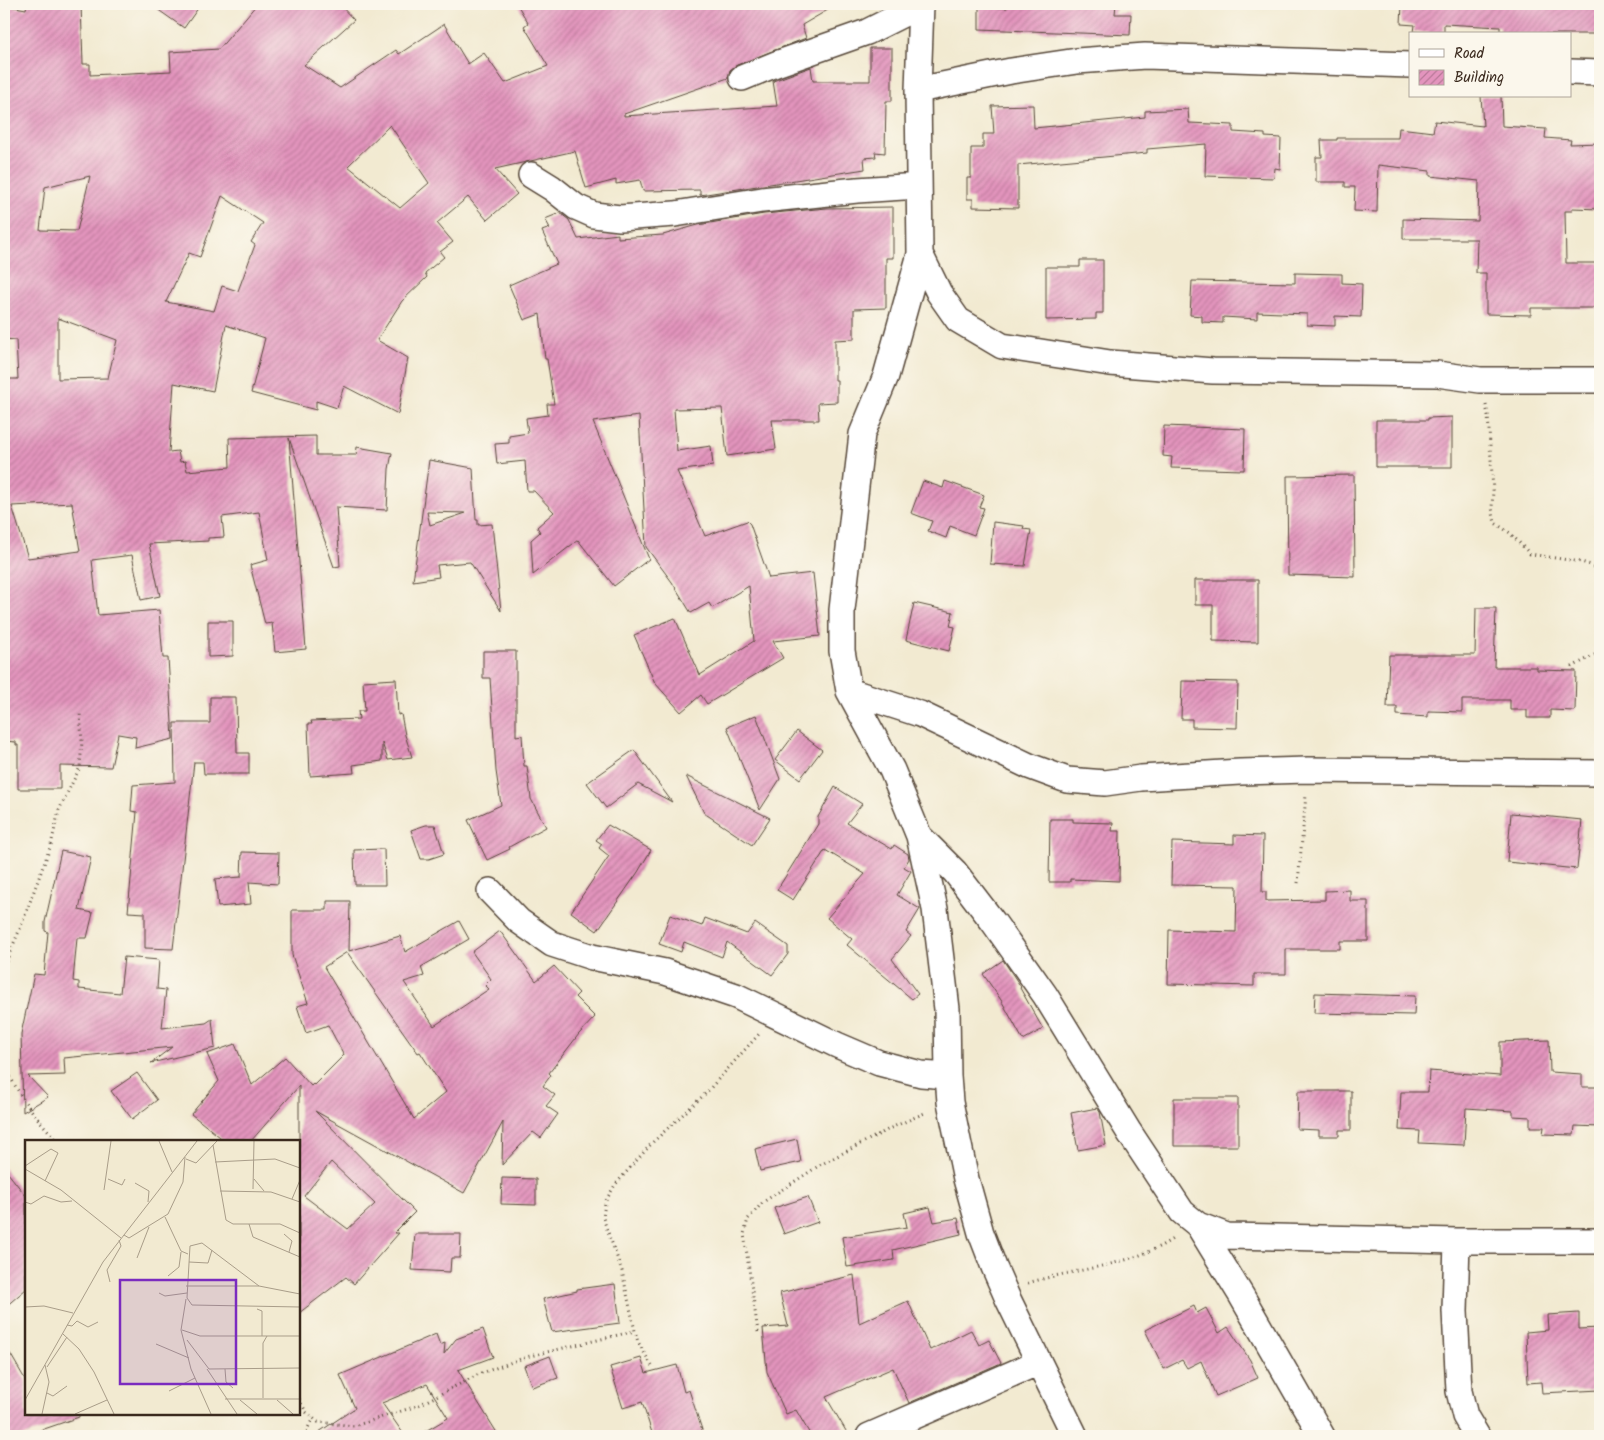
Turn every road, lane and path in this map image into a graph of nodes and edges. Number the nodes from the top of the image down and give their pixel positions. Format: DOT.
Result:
graph roads {
  1 [pos="921,4"];
  2 [pos="1409,65"];
  3 [pos="1572,72"];
  4 [pos="1600,73"];
  5 [pos="742,78"];
  6 [pos="918,90"];
  7 [pos="531,175"];
  8 [pos="919,186"];
  9 [pos="920,254"];
  10 [pos="1480,380"];
  11 [pos="1600,380"];
  12 [pos="1600,572"];
  13 [pos="1600,652"];
  14 [pos="1572,667"];
  15 [pos="849,691"];
  16 [pos="80,712"];
  17 [pos="1308,770"];
  18 [pos="1600,773"];
  19 [pos="919,836"];
  20 [pos="1298,883"];
  21 [pos="490,891"];
  22 [pos="4,966"];
  23 [pos="776,1015"];
  24 [pos="4,1063"];
  25 [pos="948,1076"];
  26 [pos="950,1102"];
  27 [pos="57,1140"];
  28 [pos="1193,1221"];
  29 [pos="1456,1241"];
  30 [pos="1600,1241"];
  31 [pos="1008,1300"];
  32 [pos="635,1331"];
  33 [pos="758,1332"];
  34 [pos="1039,1362"];
  35 [pos="652,1366"];
  36 [pos="300,1401"];
  37 [pos="313,1418"];
  38 [pos="304,1436"];
  39 [pos="869,1436"];
  40 [pos="1074,1436"];
  41 [pos="1322,1436"];
  42 [pos="1478,1436"];
  1 -- 5 [label="street"];
  1 -- 6 [label="street"];
  2 -- 6 [label="street"];
  3 -- 4 [label="street"];
  6 -- 8 [label="street"];
  7 -- 8 [label="street"];
  8 -- 9 [label="street"];
  9 -- 10 [label="street"];
  9 -- 15 [label="street"];
  10 -- 11 [label="street"];
  10 -- 12 [label="path"];
  13 -- 14 [label="path"];
  15 -- 17 [label="street"];
  15 -- 19 [label="street"];
  16 -- 22 [label="path"];
  17 -- 18 [label="street"];
  17 -- 20 [label="path"];
  19 -- 25 [label="street"];
  19 -- 28 [label="street"];
  21 -- 23 [label="street"];
  23 -- 25 [label="street"];
  23 -- 32 [label="path"];
  24 -- 27 [label="path"];
  25 -- 26 [label="street"];
  26 -- 31 [label="street"];
  26 -- 33 [label="path"];
  28 -- 29 [label="street"];
  28 -- 31 [label="path"];
  28 -- 41 [label="street"];
  29 -- 30 [label="street"];
  29 -- 42 [label="street"];
  31 -- 34 [label="street"];
  32 -- 35 [label="path"];
  32 -- 37 [label="path"];
  34 -- 39 [label="street"];
  34 -- 40 [label="street"];
  36 -- 37 [label="path"];
  37 -- 38 [label="path"];
}
